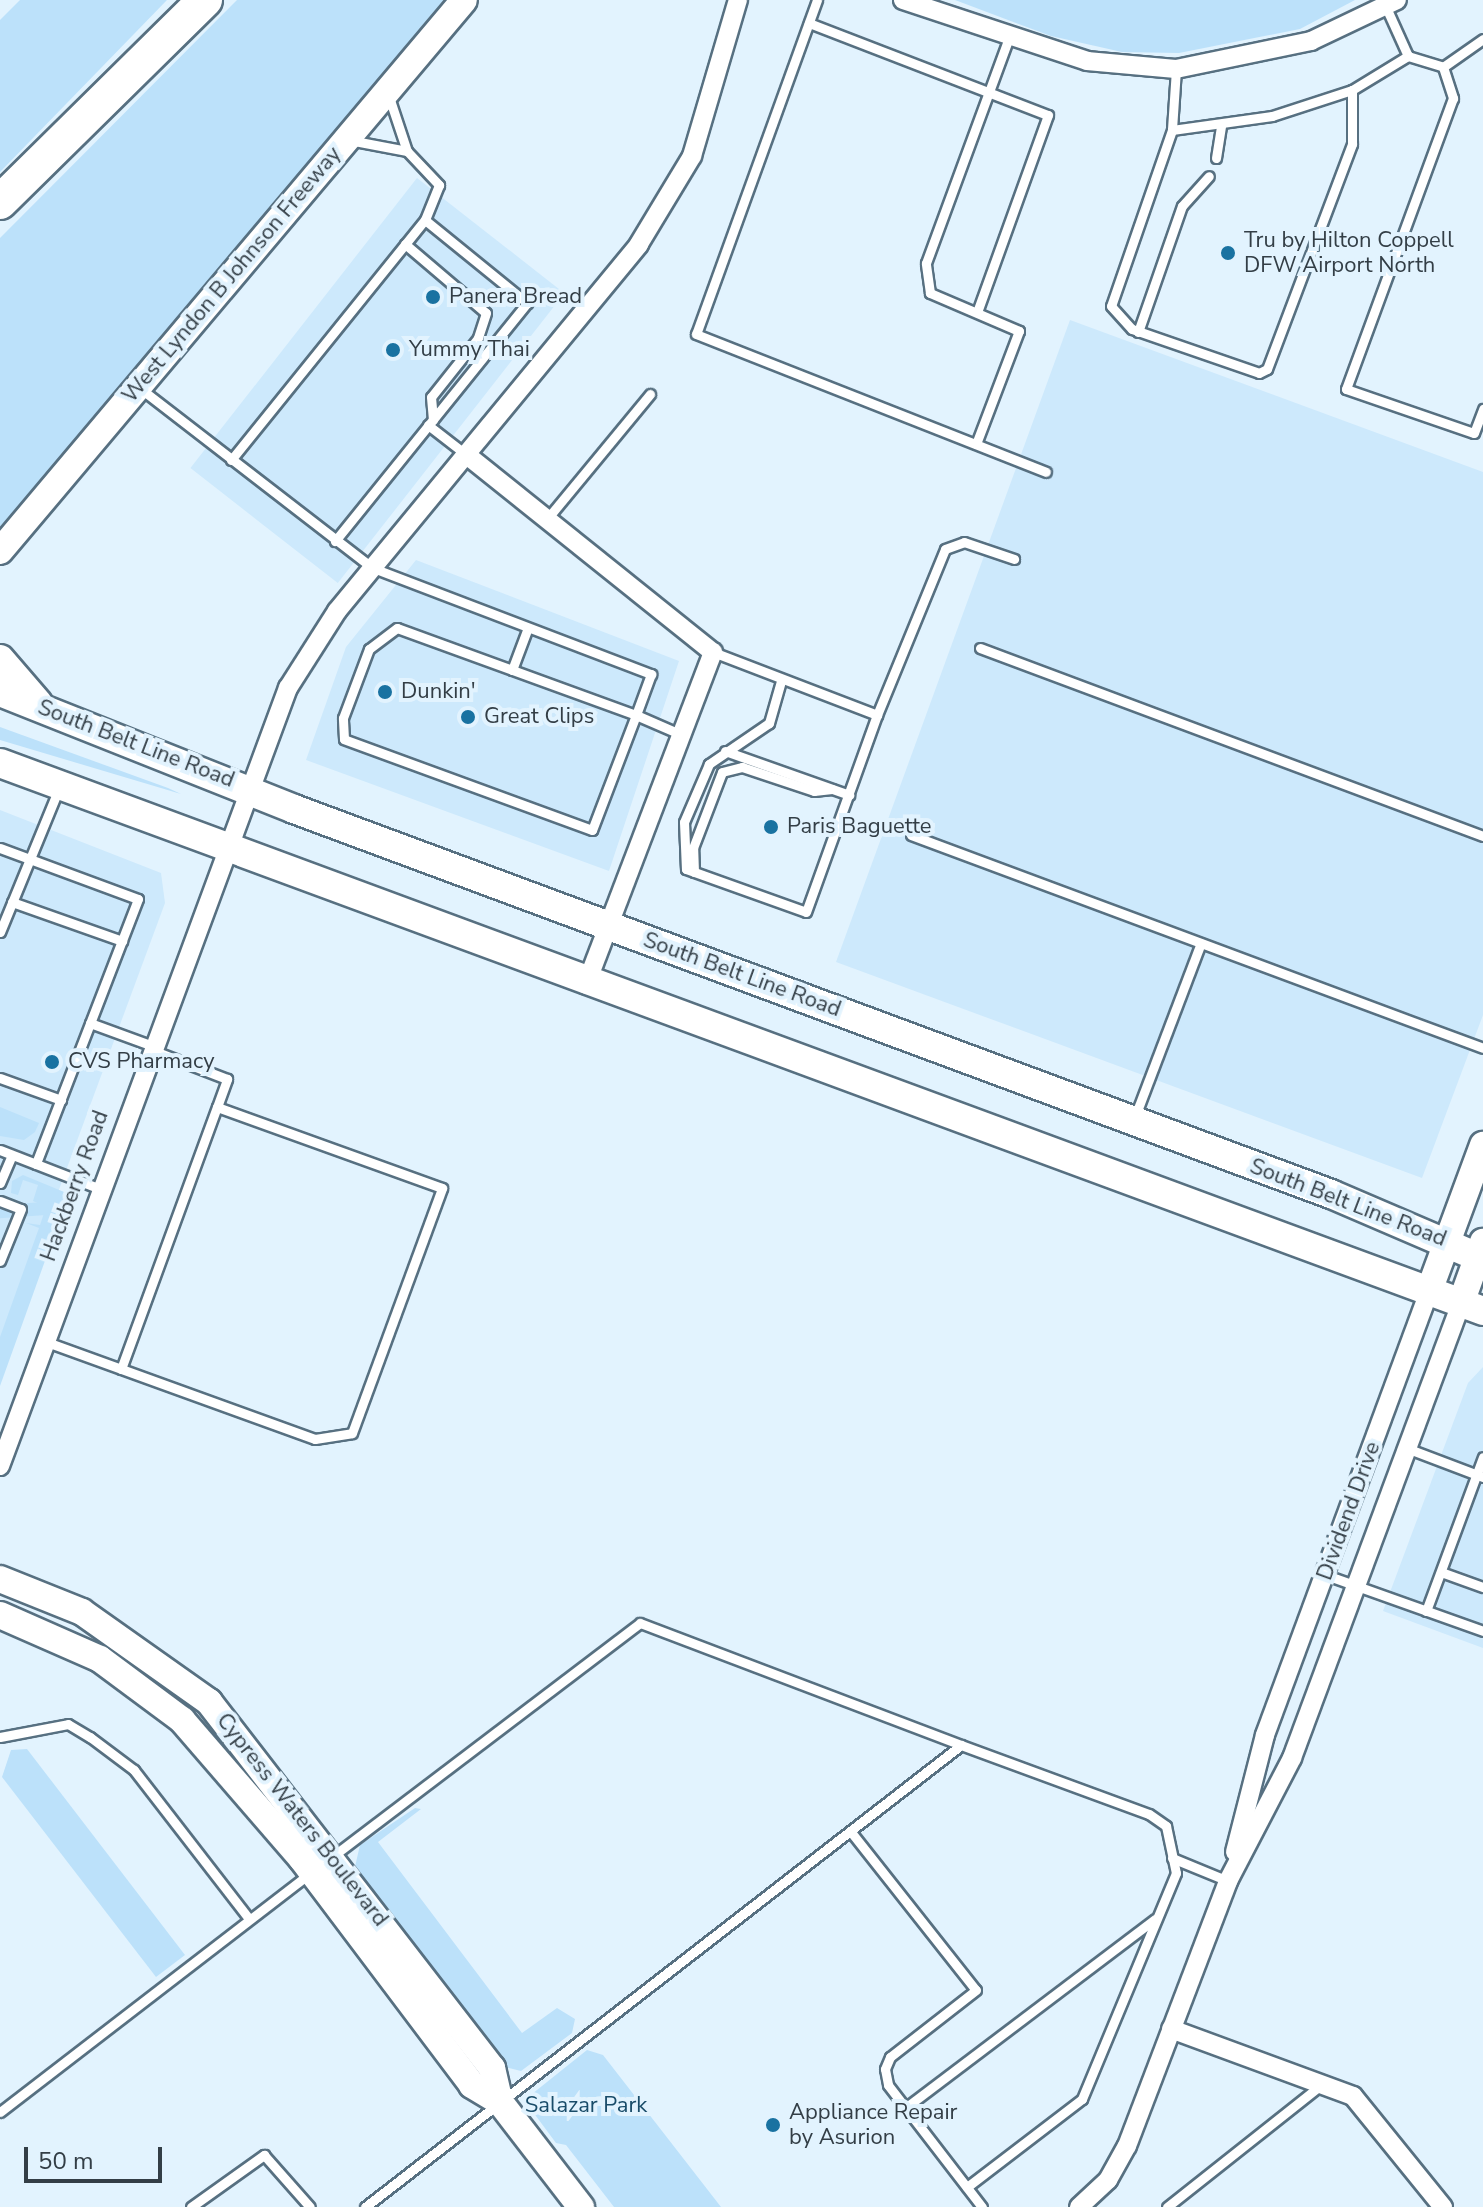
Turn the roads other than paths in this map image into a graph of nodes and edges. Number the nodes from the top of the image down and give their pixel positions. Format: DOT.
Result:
graph roads {
  1 [pos="205,0"];
  2 [pos="464,0"];
  3 [pos="738,0"];
  4 [pos="817,0"];
  5 [pos="903,0"];
  6 [pos="1391,3"];
  7 [pos="809,23"];
  8 [pos="1009,38"];
  9 [pos="1483,39"];
  10 [pos="1408,56"];
  11 [pos="1443,67"];
  12 [pos="1176,69"];
  13 [pos="392,86"];
  14 [pos="1352,90"];
  15 [pos="988,92"];
  16 [pos="1221,125"];
  17 [pos="1172,130"];
  18 [pos="346,139"];
  19 [pos="407,151"];
  20 [pos="1216,158"];
  21 [pos="1209,176"];
  22 [pos="0,202"];
  23 [pos="425,220"];
  24 [pos="405,244"];
  25 [pos="977,312"];
  26 [pos="1138,332"];
  27 [pos="138,387"];
  28 [pos="650,394"];
  29 [pos="1483,409"];
  30 [pos="431,423"];
  31 [pos="976,444"];
  32 [pos="468,456"];
  33 [pos="231,460"];
  34 [pos="1046,472"];
  35 [pos="547,519"];
  36 [pos="335,541"];
  37 [pos="0,551"];
  38 [pos="1014,559"];
  39 [pos="373,568"];
  40 [pos="527,630"];
  41 [pos="980,648"];
  42 [pos="713,652"];
  43 [pos="0,659"];
  44 [pos="512,670"];
  45 [pos="781,681"];
  46 [pos="0,692"];
  47 [pos="41,706"];
  48 [pos="636,715"];
  49 [pos="877,715"];
  50 [pos="682,735"];
  51 [pos="725,751"];
  52 [pos="0,763"];
  53 [pos="60,786"];
  54 [pos="247,788"];
  55 [pos="832,789"];
  56 [pos="849,795"];
  57 [pos="911,835"];
  58 [pos="1483,836"];
  59 [pos="0,848"];
  60 [pos="225,849"];
  61 [pos="28,858"];
  62 [pos="694,872"];
  63 [pos="12,902"];
  64 [pos="609,926"];
  65 [pos="0,932"];
  66 [pos="122,941"];
  67 [pos="1201,943"];
  68 [pos="586,985"];
  69 [pos="90,1023"];
  70 [pos="152,1048"];
  71 [pos="1483,1048"];
  72 [pos="0,1078"];
  73 [pos="61,1100"];
  74 [pos="217,1107"];
  75 [pos="1133,1122"];
  76 [pos="1483,1145"];
  77 [pos="0,1150"];
  78 [pos="12,1155"];
  79 [pos="36,1164"];
  80 [pos="0,1183"];
  81 [pos="98,1188"];
  82 [pos="0,1201"];
  83 [pos="1447,1241"];
  84 [pos="1481,1252"];
  85 [pos="0,1261"];
  86 [pos="1429,1291"];
  87 [pos="1472,1307"];
  88 [pos="44,1341"];
  89 [pos="121,1369"];
  90 [pos="1409,1449"];
  91 [pos="1483,1457"];
  92 [pos="0,1466"];
  93 [pos="1480,1476"];
  94 [pos="1441,1572"];
  95 [pos="1326,1575"];
  96 [pos="0,1579"];
  97 [pos="1357,1586"];
  98 [pos="1483,1587"];
  99 [pos="1426,1611"];
  100 [pos="0,1615"];
  101 [pos="1483,1631"];
  102 [pos="0,1737"];
  103 [pos="961,1745"];
  104 [pos="851,1832"];
  105 [pos="1172,1858"];
  106 [pos="322,1864"];
  107 [pos="1228,1881"];
  108 [pos="1157,1917"];
  109 [pos="249,1919"];
  110 [pos="1171,2029"];
  111 [pos="1321,2084"];
  112 [pos="500,2102"];
  113 [pos="905,2108"];
  114 [pos="0,2112"];
  115 [pos="967,2187"];
  116 [pos="191,2207"];
  117 [pos="310,2207"];
  118 [pos="365,2207"];
  119 [pos="581,2207"];
  120 [pos="982,2207"];
  121 [pos="1079,2207"];
  122 [pos="1167,2207"];
  123 [pos="1443,2207"];
  1 -- 22 [label="highway"];
  2 -- 13 [label="street, West Lyndon B Johnson Freeway"];
  3 -- 32 [label="street, Hackberry Road"];
  4 -- 7 [label="lane"];
  5 -- 8 [label="street"];
  6 -- 10 [label="lane"];
  6 -- 12 [label="street"];
  7 -- 15 [label="lane"];
  7 -- 31 [label="lane"];
  8 -- 12 [label="street"];
  8 -- 15 [label="lane"];
  9 -- 11 [label="lane"];
  10 -- 11 [label="lane"];
  10 -- 14 [label="lane"];
  11 -- 29 [label="lane"];
  12 -- 17 [label="lane"];
  13 -- 18 [label="street, West Lyndon B Johnson Freeway"];
  13 -- 19 [label="lane"];
  14 -- 16 [label="lane"];
  14 -- 26 [label="lane"];
  15 -- 25 [label="lane"];
  15 -- 25 [label="lane"];
  16 -- 17 [label="lane"];
  16 -- 20 [label="lane"];
  17 -- 26 [label="lane"];
  18 -- 19 [label="lane"];
  18 -- 27 [label="street, West Lyndon B Johnson Freeway"];
  19 -- 23 [label="lane"];
  21 -- 26 [label="lane"];
  23 -- 24 [label="lane"];
  23 -- 30 [label="lane"];
  24 -- 30 [label="lane"];
  24 -- 33 [label="lane"];
  25 -- 31 [label="lane"];
  27 -- 33 [label="lane"];
  27 -- 37 [label="street, West Lyndon B Johnson Freeway"];
  28 -- 35 [label="lane"];
  30 -- 32 [label="lane"];
  30 -- 36 [label="lane"];
  31 -- 34 [label="lane"];
  32 -- 35 [label="street"];
  32 -- 39 [label="street, Hackberry Road"];
  33 -- 36 [label="lane"];
  35 -- 42 [label="street"];
  36 -- 39 [label="lane"];
  38 -- 49 [label="lane"];
  39 -- 40 [label="lane"];
  39 -- 54 [label="street, Hackberry Road"];
  40 -- 44 [label="lane"];
  40 -- 48 [label="lane"];
  41 -- 58 [label="lane"];
  42 -- 45 [label="lane"];
  42 -- 50 [label="street"];
  43 -- 47 [label="main road"];
  44 -- 48 [label="lane"];
  44 -- 48 [label="lane"];
  45 -- 49 [label="lane"];
  45 -- 51 [label="lane"];
  46 -- 47 [label="main road, South Belt Line Road"];
  47 -- 54 [label="main road, South Belt Line Road"];
  48 -- 50 [label="lane"];
  49 -- 56 [label="lane"];
  50 -- 64 [label="street"];
  51 -- 55 [label="lane"];
  51 -- 62 [label="lane"];
  52 -- 53 [label="main road"];
  53 -- 60 [label="main road"];
  53 -- 61 [label="lane"];
  54 -- 60 [label="street, Hackberry Road"];
  54 -- 64 [label="main road, South Belt Line Road"];
  55 -- 56 [label="lane"];
  55 -- 62 [label="lane"];
  56 -- 62 [label="lane"];
  57 -- 67 [label="lane"];
  59 -- 61 [label="lane"];
  60 -- 68 [label="main road"];
  60 -- 70 [label="street, Hackberry Road"];
  61 -- 63 [label="lane"];
  61 -- 66 [label="lane"];
  63 -- 65 [label="lane"];
  63 -- 66 [label="lane"];
  64 -- 68 [label="street"];
  64 -- 75 [label="main road, South Belt Line Road"];
  66 -- 69 [label="lane"];
  67 -- 71 [label="lane"];
  67 -- 75 [label="lane"];
  68 -- 86 [label="main road"];
  69 -- 70 [label="lane"];
  69 -- 73 [label="lane"];
  70 -- 74 [label="lane"];
  70 -- 81 [label="street, Hackberry Road"];
  72 -- 73 [label="lane"];
  73 -- 79 [label="lane"];
  74 -- 89 [label="lane"];
  74 -- 89 [label="lane"];
  75 -- 83 [label="main road, South Belt Line Road"];
  76 -- 83 [label="street, Dividend Drive"];
  77 -- 78 [label="lane"];
  78 -- 79 [label="lane"];
  78 -- 80 [label="lane"];
  79 -- 81 [label="lane"];
  81 -- 88 [label="street, Hackberry Road"];
  82 -- 85 [label="lane"];
  83 -- 84 [label="main road, South Belt Line Road"];
  83 -- 86 [label="street, Dividend Drive"];
  84 -- 87 [label="street, Dividend Drive"];
  86 -- 87 [label="main road"];
  86 -- 95 [label="street, Dividend Drive"];
  87 -- 90 [label="street, Dividend Drive"];
  88 -- 89 [label="lane"];
  88 -- 92 [label="street, Hackberry Road"];
  90 -- 93 [label="lane"];
  90 -- 97 [label="street, Dividend Drive"];
  91 -- 93 [label="lane"];
  93 -- 94 [label="lane"];
  94 -- 98 [label="lane"];
  94 -- 99 [label="lane"];
  95 -- 97 [label="lane"];
  95 -- 107 [label="street, Dividend Drive"];
  96 -- 106 [label="street, Cypress Waters Boulevard"];
  97 -- 99 [label="lane"];
  97 -- 107 [label="street, Dividend Drive"];
  99 -- 101 [label="lane"];
  100 -- 106 [label="street, Cypress Waters Boulevard"];
  102 -- 109 [label="lane"];
  103 -- 104 [label="lane"];
  103 -- 105 [label="lane"];
  103 -- 106 [label="lane"];
  104 -- 112 [label="lane"];
  104 -- 113 [label="lane"];
  105 -- 107 [label="lane"];
  105 -- 108 [label="lane"];
  106 -- 109 [label="lane"];
  106 -- 112 [label="street, Cypress Waters Boulevard"];
  107 -- 110 [label="street, Dividend Drive"];
  108 -- 113 [label="lane"];
  108 -- 115 [label="lane"];
  109 -- 114 [label="lane"];
  110 -- 111 [label="street"];
  110 -- 121 [label="street, Dividend Drive"];
  111 -- 122 [label="lane"];
  111 -- 123 [label="street"];
  112 -- 118 [label="lane"];
  112 -- 119 [label="street, Cypress Waters Boulevard"];
  113 -- 115 [label="lane"];
  115 -- 120 [label="lane"];
  116 -- 117 [label="lane"];
}
